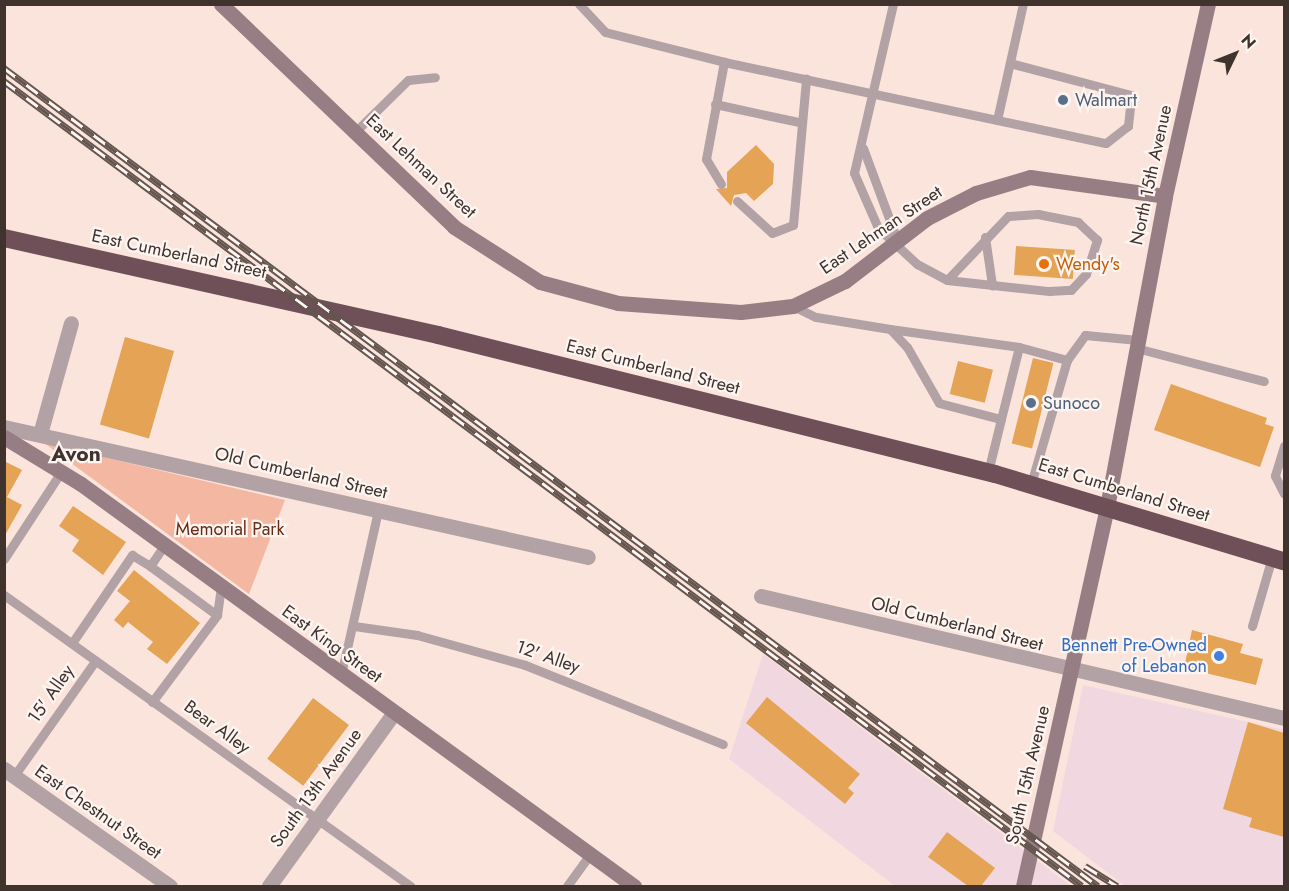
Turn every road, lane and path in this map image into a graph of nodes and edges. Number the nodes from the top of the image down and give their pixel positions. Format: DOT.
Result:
graph roads {
  1 [pos="221,4"];
  2 [pos="579,4"];
  3 [pos="893,4"];
  4 [pos="1023,4"];
  5 [pos="1209,4"];
  6 [pos="724,62"];
  7 [pos="1010,63"];
  8 [pos="435,77"];
  9 [pos="806,79"];
  10 [pos="872,93"];
  11 [pos="716,104"];
  12 [pos="997,120"];
  13 [pos="798,122"];
  14 [pos="355,132"];
  15 [pos="863,148"];
  16 [pos="721,184"];
  17 [pos="1165,196"];
  18 [pos="737,201"];
  19 [pos="985,237"];
  20 [pos="4,238"];
  21 [pos="897,240"];
  22 [pos="947,280"];
  23 [pos="992,285"];
  24 [pos="794,306"];
  25 [pos="71,323"];
  26 [pos="890,329"];
  27 [pos="1137,344"];
  28 [pos="1019,347"];
  29 [pos="1067,360"];
  30 [pos="1264,381"];
  31 [pos="1000,419"];
  32 [pos="4,427"];
  33 [pos="40,434"];
  34 [pos="4,437"];
  35 [pos="1284,446"];
  36 [pos="62,472"];
  37 [pos="988,472"];
  38 [pos="1031,484"];
  39 [pos="1284,495"];
  40 [pos="1107,507"];
  41 [pos="378,511"];
  42 [pos="163,547"];
  43 [pos="588,557"];
  44 [pos="4,559"];
  45 [pos="1278,559"];
  46 [pos="150,566"];
  47 [pos="221,588"];
  48 [pos="4,595"];
  49 [pos="761,596"];
  50 [pos="217,615"];
  51 [pos="354,626"];
  52 [pos="1252,626"];
  53 [pos="72,643"];
  54 [pos="95,661"];
  55 [pos="1071,672"];
  56 [pos="341,675"];
  57 [pos="152,702"];
  58 [pos="394,713"];
  59 [pos="1284,718"];
  60 [pos="723,744"];
  61 [pos="9,773"];
  62 [pos="318,820"];
  63 [pos="590,854"];
  64 [pos="170,886"];
  65 [pos="269,886"];
  66 [pos="411,886"];
  67 [pos="567,886"];
  68 [pos="634,886"];
  69 [pos="1023,886"];
  1 -- 14 [label="main road, East Lehman Street"];
  2 -- 6 [label="lane"];
  3 -- 10 [label="lane"];
  4 -- 7 [label="lane"];
  5 -- 17 [label="main road, North 15th Avenue"];
  6 -- 9 [label="lane"];
  6 -- 11 [label="lane"];
  7 -- 12 [label="lane"];
  7 -- 12 [label="lane"];
  8 -- 14 [label="lane"];
  9 -- 10 [label="lane"];
  9 -- 13 [label="lane"];
  10 -- 12 [label="lane"];
  10 -- 15 [label="lane"];
  11 -- 13 [label="lane"];
  11 -- 16 [label="lane"];
  13 -- 18 [label="lane"];
  14 -- 24 [label="main road, East Lehman Street"];
  15 -- 21 [label="lane"];
  15 -- 21 [label="lane"];
  17 -- 21 [label="main road, East Lehman Street"];
  17 -- 27 [label="main road, North 15th Avenue"];
  19 -- 22 [label="lane"];
  19 -- 23 [label="lane"];
  19 -- 23 [label="lane"];
  20 -- 37 [label="highway, East Cumberland Street"];
  21 -- 22 [label="lane"];
  21 -- 24 [label="main road, East Lehman Street"];
  22 -- 23 [label="lane"];
  24 -- 26 [label="lane"];
  25 -- 33 [label="street"];
  26 -- 28 [label="lane"];
  26 -- 31 [label="lane"];
  27 -- 29 [label="lane"];
  27 -- 30 [label="lane"];
  27 -- 40 [label="main road, North 15th Avenue"];
  28 -- 29 [label="lane"];
  28 -- 31 [label="lane"];
  29 -- 38 [label="lane"];
  31 -- 37 [label="lane"];
  32 -- 33 [label="street, Old Cumberland Street"];
  33 -- 41 [label="street, Old Cumberland Street"];
  34 -- 36 [label="main road, East King Street"];
  35 -- 39 [label="lane"];
  36 -- 42 [label="main road, East King Street"];
  36 -- 44 [label="lane"];
  37 -- 38 [label="highway, East Cumberland Street"];
  38 -- 40 [label="highway, East Cumberland Street"];
  40 -- 45 [label="highway, East Cumberland Street"];
  40 -- 55 [label="main road, North 15th Avenue"];
  41 -- 43 [label="street, Old Cumberland Street"];
  41 -- 51 [label="lane"];
  42 -- 46 [label="lane"];
  42 -- 47 [label="main road, East King Street"];
  45 -- 52 [label="lane"];
  46 -- 50 [label="lane"];
  46 -- 53 [label="lane"];
  47 -- 50 [label="lane"];
  47 -- 56 [label="main road, East King Street"];
  48 -- 53 [label="lane, Bear Alley"];
  49 -- 55 [label="street, Old Cumberland Street"];
  50 -- 57 [label="lane"];
  51 -- 56 [label="lane"];
  51 -- 60 [label="lane, 12' Alley"];
  53 -- 54 [label="lane, Bear Alley"];
  54 -- 57 [label="lane, Bear Alley"];
  54 -- 61 [label="lane, 15' Alley"];
  55 -- 59 [label="street, Old Cumberland Street"];
  55 -- 69 [label="main road, South 15th Avenue"];
  56 -- 58 [label="main road, East King Street"];
  57 -- 62 [label="lane, Bear Alley"];
  58 -- 62 [label="street, South 13th Avenue"];
  58 -- 63 [label="main road, East King Street"];
  61 -- 64 [label="street, East Chestnut Street"];
  62 -- 65 [label="street, South 13th Avenue"];
  62 -- 66 [label="lane, Bear Alley"];
  63 -- 67 [label="lane"];
  63 -- 68 [label="main road, East King Street"];
}
